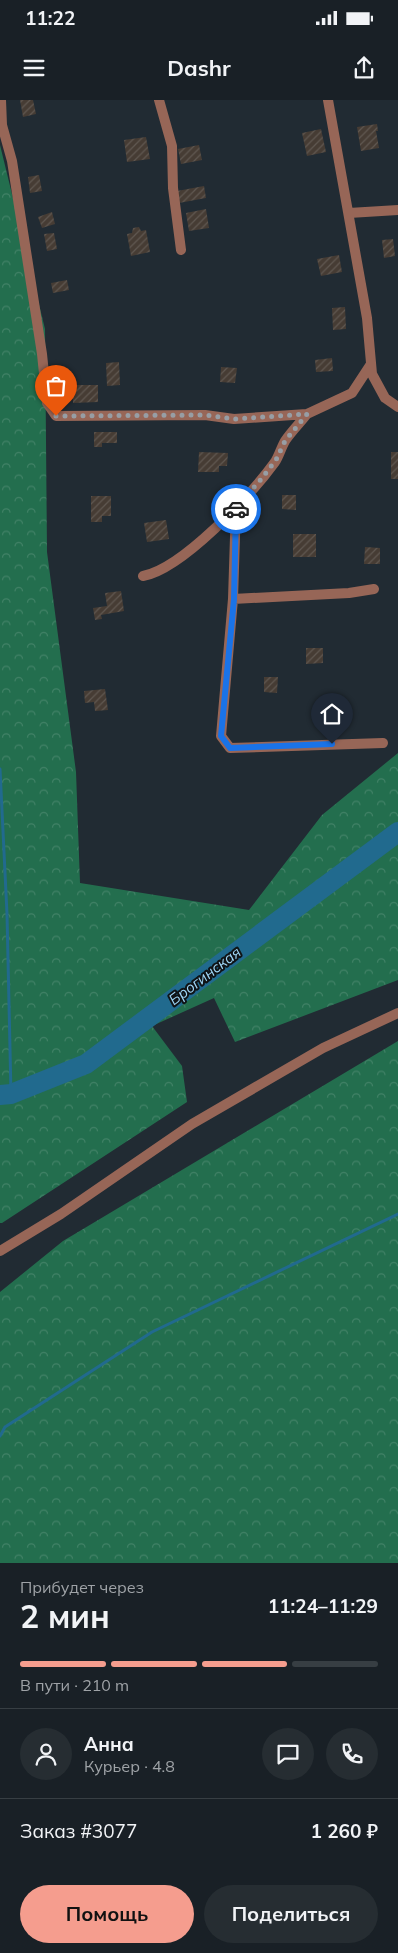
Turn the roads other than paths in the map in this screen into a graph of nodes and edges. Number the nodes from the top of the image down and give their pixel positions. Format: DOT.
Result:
graph roads {
  1 [pos="1,100"];
  2 [pos="159,100"];
  3 [pos="328,100"];
  4 [pos="398,210"];
  5 [pos="349,213"];
  6 [pos="181,250"];
  7 [pos="371,364"];
  8 [pos="398,407"];
  9 [pos="307,414"];
  10 [pos="236,506"];
  11 [pos="143,576"];
  12 [pos="374,590"];
  13 [pos="234,599"];
  14 [pos="384,743"];
  15 [pos="398,1013"];
  16 [pos="0,1251"];
  1 -- 9 [label="street"];
  2 -- 6 [label="street"];
  3 -- 5 [label="street"];
  4 -- 5 [label="street"];
  5 -- 7 [label="street"];
  7 -- 8 [label="street"];
  7 -- 9 [label="street"];
  9 -- 10 [label="street"];
  10 -- 11 [label="street"];
  10 -- 13 [label="street"];
  12 -- 13 [label="street"];
  13 -- 14 [label="street"];
  15 -- 16 [label="street"];
}
